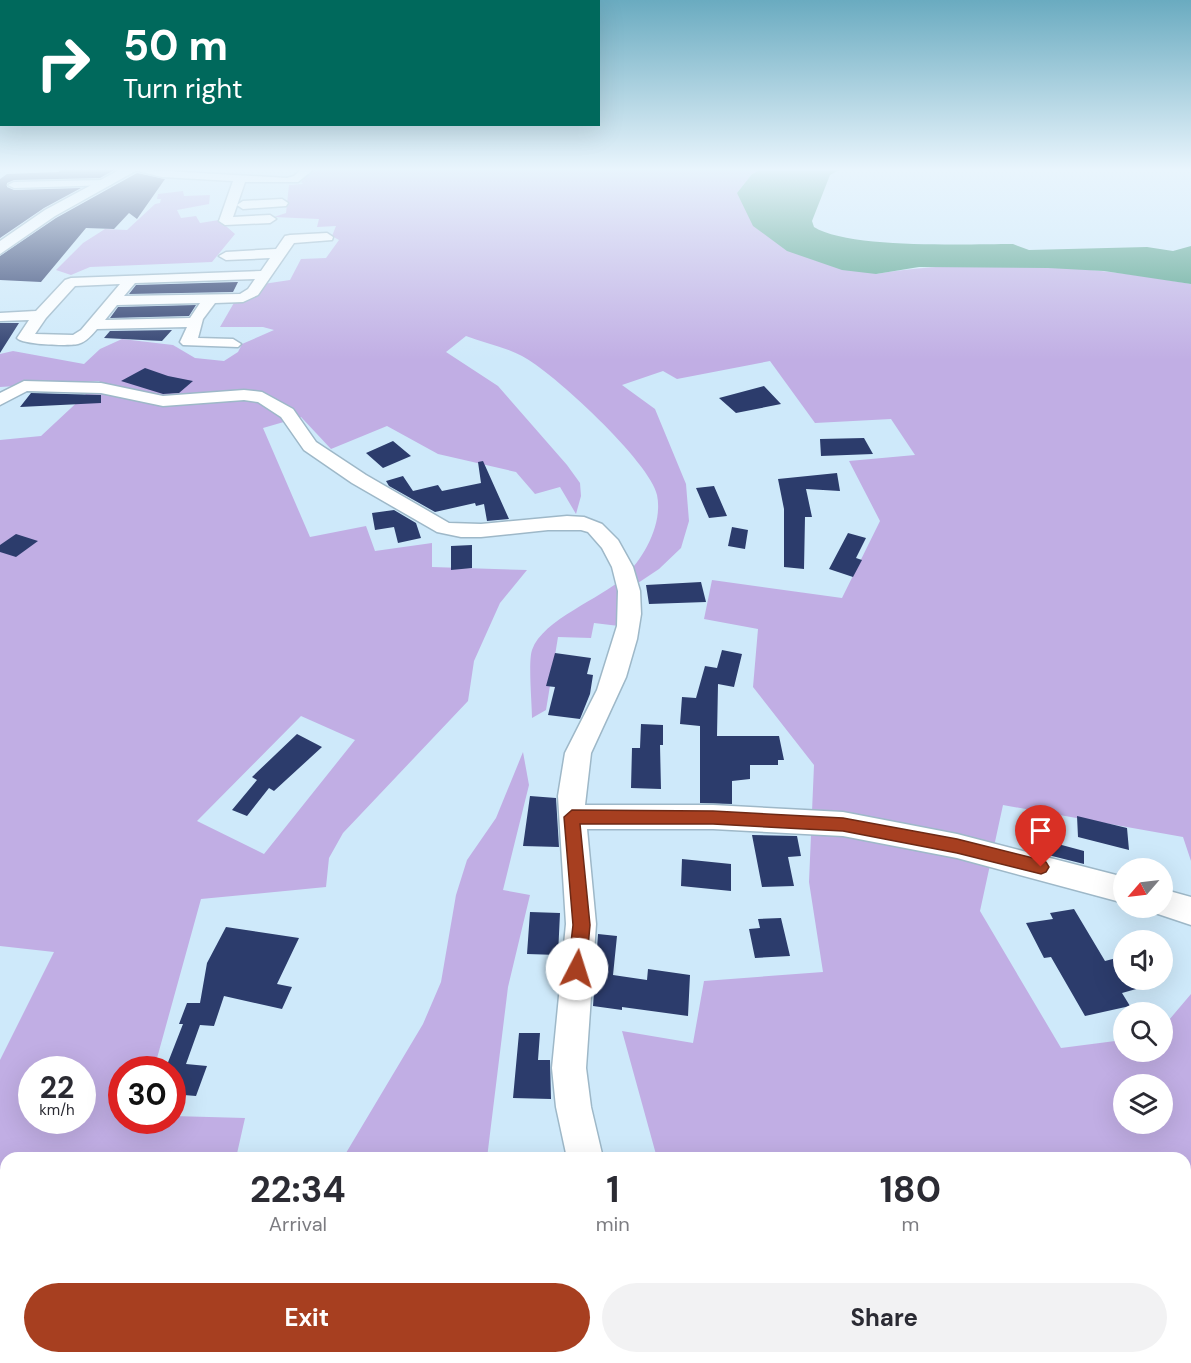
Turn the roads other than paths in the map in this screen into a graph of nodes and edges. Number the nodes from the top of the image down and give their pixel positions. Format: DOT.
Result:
graph roads {
  1 [pos="23,233"];
  2 [pos="327,237"];
  3 [pos="260,241"];
  4 [pos="0,249"];
  5 [pos="281,253"];
  6 [pos="247,255"];
  7 [pos="226,256"];
  8 [pos="264,275"];
  9 [pos="131,279"];
  10 [pos="211,299"];
  11 [pos="114,301"];
  12 [pos="40,315"];
  13 [pos="0,317"];
  14 [pos="197,321"];
  15 [pos="92,325"];
  16 [pos="233,344"];
  17 [pos="0,383"];
  18 [pos="24,386"];
  19 [pos="0,400"];
  20 [pos="572,817"];
  21 [pos="1113,887"];
  22 [pos="1173,905"];
  23 [pos="1191,910"];
  24 [pos="584,1152"];
  1 -- 4 [label="street"];
  2 -- 5 [label="street"];
  3 -- 6 [label="street"];
  5 -- 6 [label="street"];
  5 -- 8 [label="street"];
  6 -- 7 [label="street"];
  8 -- 9 [label="street"];
  8 -- 10 [label="street"];
  9 -- 11 [label="street"];
  9 -- 12 [label="street"];
  10 -- 11 [label="street"];
  10 -- 14 [label="street"];
  11 -- 15 [label="street"];
  12 -- 13 [label="street"];
  12 -- 15 [label="street"];
  14 -- 15 [label="street"];
  14 -- 16 [label="street"];
  17 -- 18 [label="street"];
  18 -- 19 [label="street"];
  18 -- 20 [label="street"];
  20 -- 21 [label="street"];
  20 -- 24 [label="street"];
  22 -- 23 [label="street"];
}
